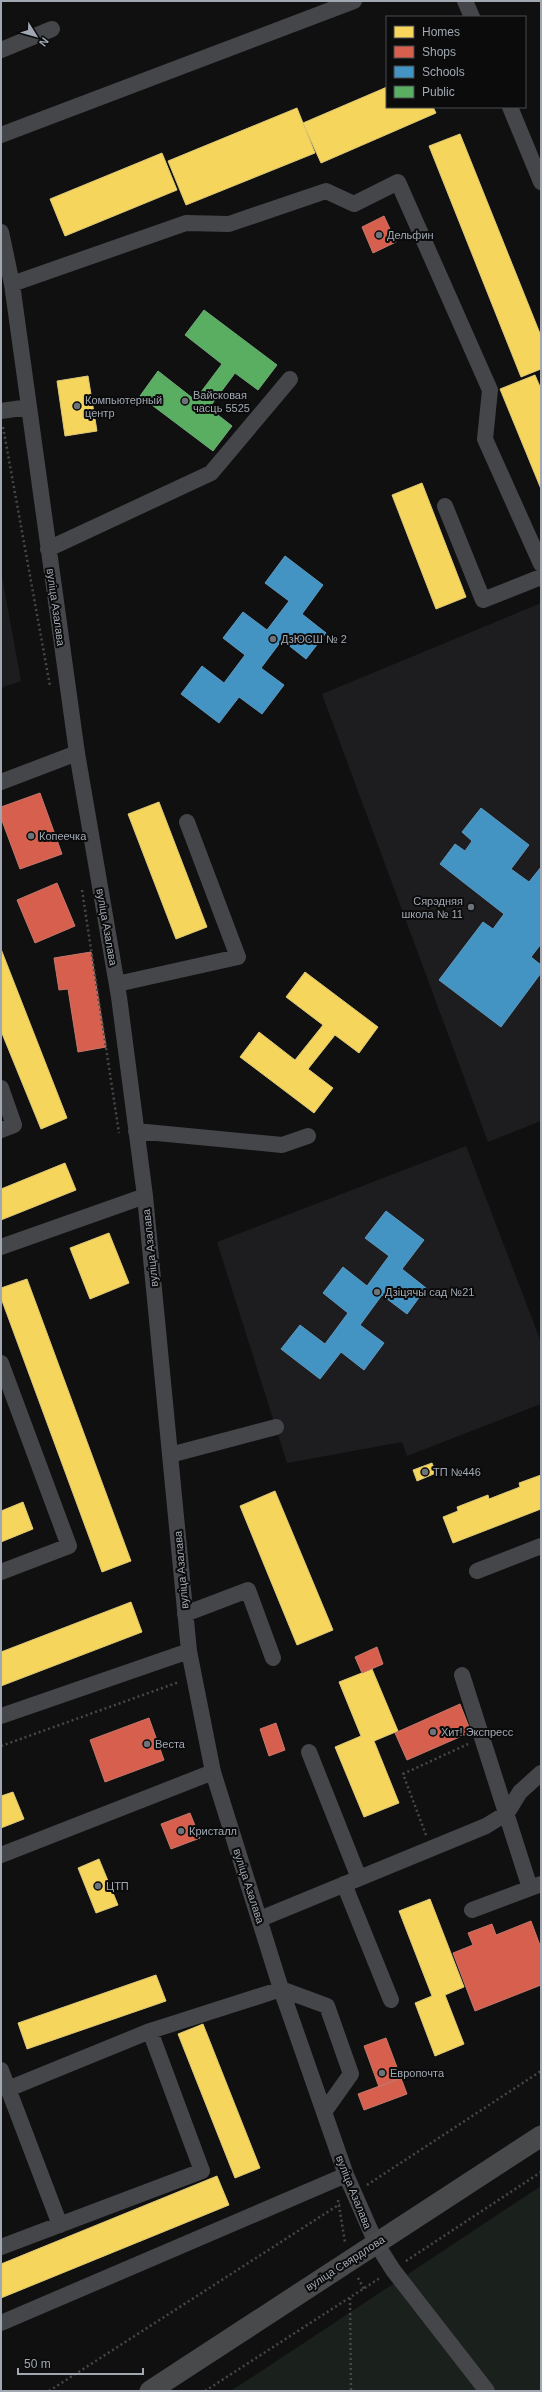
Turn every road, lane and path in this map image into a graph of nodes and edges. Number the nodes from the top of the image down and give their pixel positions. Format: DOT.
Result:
graph roads {
  1 [pos="354,1"];
  2 [pos="465,1"];
  3 [pos="472,16"];
  4 [pos="52,29"];
  5 [pos="1,50"];
  6 [pos="510,108"];
  7 [pos="1,135"];
  8 [pos="541,182"];
  9 [pos="1,232"];
  10 [pos="12,284"];
  11 [pos="290,379"];
  12 [pos="28,407"];
  13 [pos="1,411"];
  14 [pos="445,506"];
  15 [pos="48,549"];
  16 [pos="541,564"];
  17 [pos="541,577"];
  18 [pos="77,753"];
  19 [pos="1,782"];
  20 [pos="187,822"];
  21 [pos="117,984"];
  22 [pos="1,1088"];
  23 [pos="1,1130"];
  24 [pos="136,1131"];
  25 [pos="308,1136"];
  26 [pos="145,1196"];
  27 [pos="1,1247"];
  28 [pos="1,1363"];
  29 [pos="276,1427"];
  30 [pos="170,1455"];
  31 [pos="541,1546"];
  32 [pos="477,1571"];
  33 [pos="1,1572"];
  34 [pos="185,1614"];
  35 [pos="189,1651"];
  36 [pos="273,1658"];
  37 [pos="462,1675"];
  38 [pos="179,1682"];
  39 [pos="1,1716"];
  40 [pos="482,1738"];
  41 [pos="1,1746"];
  42 [pos="309,1752"];
  43 [pos="213,1772"];
  44 [pos="541,1773"];
  45 [pos="507,1813"];
  46 [pos="431,1848"];
  47 [pos="1,1855"];
  48 [pos="360,1878"];
  49 [pos="344,1884"];
  50 [pos="536,1886"];
  51 [pos="472,1910"];
  52 [pos="260,1919"];
  53 [pos="281,1989"];
  54 [pos="391,2000"];
  55 [pos="150,2031"];
  56 [pos="1,2070"];
  57 [pos="541,2071"];
  58 [pos="8,2089"];
  59 [pos="324,2112"];
  60 [pos="541,2136"];
  61 [pos="541,2172"];
  62 [pos="346,2175"];
  63 [pos="354,2194"];
  64 [pos="60,2225"];
  65 [pos="376,2243"];
  66 [pos="1,2247"];
  67 [pos="393,2270"];
  68 [pos="350,2298"];
  69 [pos="1,2323"];
  70 [pos="49,2391"];
  71 [pos="150,2391"];
  72 [pos="205,2391"];
  73 [pos="351,2391"];
  74 [pos="487,2391"];
  1 -- 7 [label="street"];
  2 -- 3 [label="street"];
  4 -- 5 [label="street"];
  6 -- 8 [label="street"];
  9 -- 10 [label="street, вуліца Азалава"];
  10 -- 12 [label="street, вуліца Азалава"];
  10 -- 16 [label="street"];
  11 -- 15 [label="street"];
  12 -- 13 [label="street"];
  12 -- 15 [label="street, вуліца Азалава"];
  14 -- 17 [label="street"];
  15 -- 18 [label="street, вуліца Азалава"];
  18 -- 19 [label="street"];
  18 -- 21 [label="street, вуліца Азалава"];
  20 -- 21 [label="street"];
  21 -- 24 [label="street, вуліца Азалава"];
  22 -- 23 [label="street"];
  24 -- 25 [label="street"];
  24 -- 26 [label="street, вуліца Азалава"];
  26 -- 27 [label="street"];
  26 -- 30 [label="street, вуліца Азалава"];
  28 -- 33 [label="street"];
  29 -- 30 [label="street"];
  30 -- 34 [label="street, вуліца Азалава"];
  31 -- 32 [label="street"];
  34 -- 35 [label="street, вуліца Азалава"];
  34 -- 36 [label="street"];
  35 -- 39 [label="street"];
  35 -- 43 [label="street, вуліца Азалава"];
  37 -- 40 [label="street"];
  38 -- 41 [label="path"];
  40 -- 45 [label="street"];
  40 -- 46 [label="path"];
  42 -- 48 [label="street"];
  43 -- 47 [label="street"];
  43 -- 52 [label="street, вуліца Азалава"];
  44 -- 45 [label="street"];
  45 -- 46 [label="street"];
  45 -- 50 [label="street"];
  46 -- 48 [label="street"];
  48 -- 49 [label="street"];
  49 -- 52 [label="street"];
  49 -- 54 [label="street"];
  50 -- 51 [label="street"];
  52 -- 53 [label="street, вуліца Азалава"];
  53 -- 55 [label="street"];
  53 -- 59 [label="street, вуліца Азалава"];
  53 -- 59 [label="street"];
  55 -- 58 [label="street"];
  55 -- 64 [label="street"];
  56 -- 58 [label="street"];
  57 -- 63 [label="path"];
  58 -- 64 [label="street"];
  59 -- 62 [label="street, вуліца Азалава"];
  60 -- 65 [label="main road, вуліца Свярдлова"];
  61 -- 67 [label="path"];
  62 -- 63 [label="street, вуліца Азалава"];
  62 -- 69 [label="street"];
  63 -- 65 [label="street, вуліца Азалава"];
  63 -- 70 [label="path"];
  64 -- 66 [label="street"];
  65 -- 67 [label="street, вуліца Азалава"];
  65 -- 71 [label="main road, вуліца Свярдлова"];
  67 -- 68 [label="path"];
  67 -- 74 [label="street, вуліца Азалава"];
  68 -- 72 [label="path"];
  68 -- 73 [label="path"];
}
